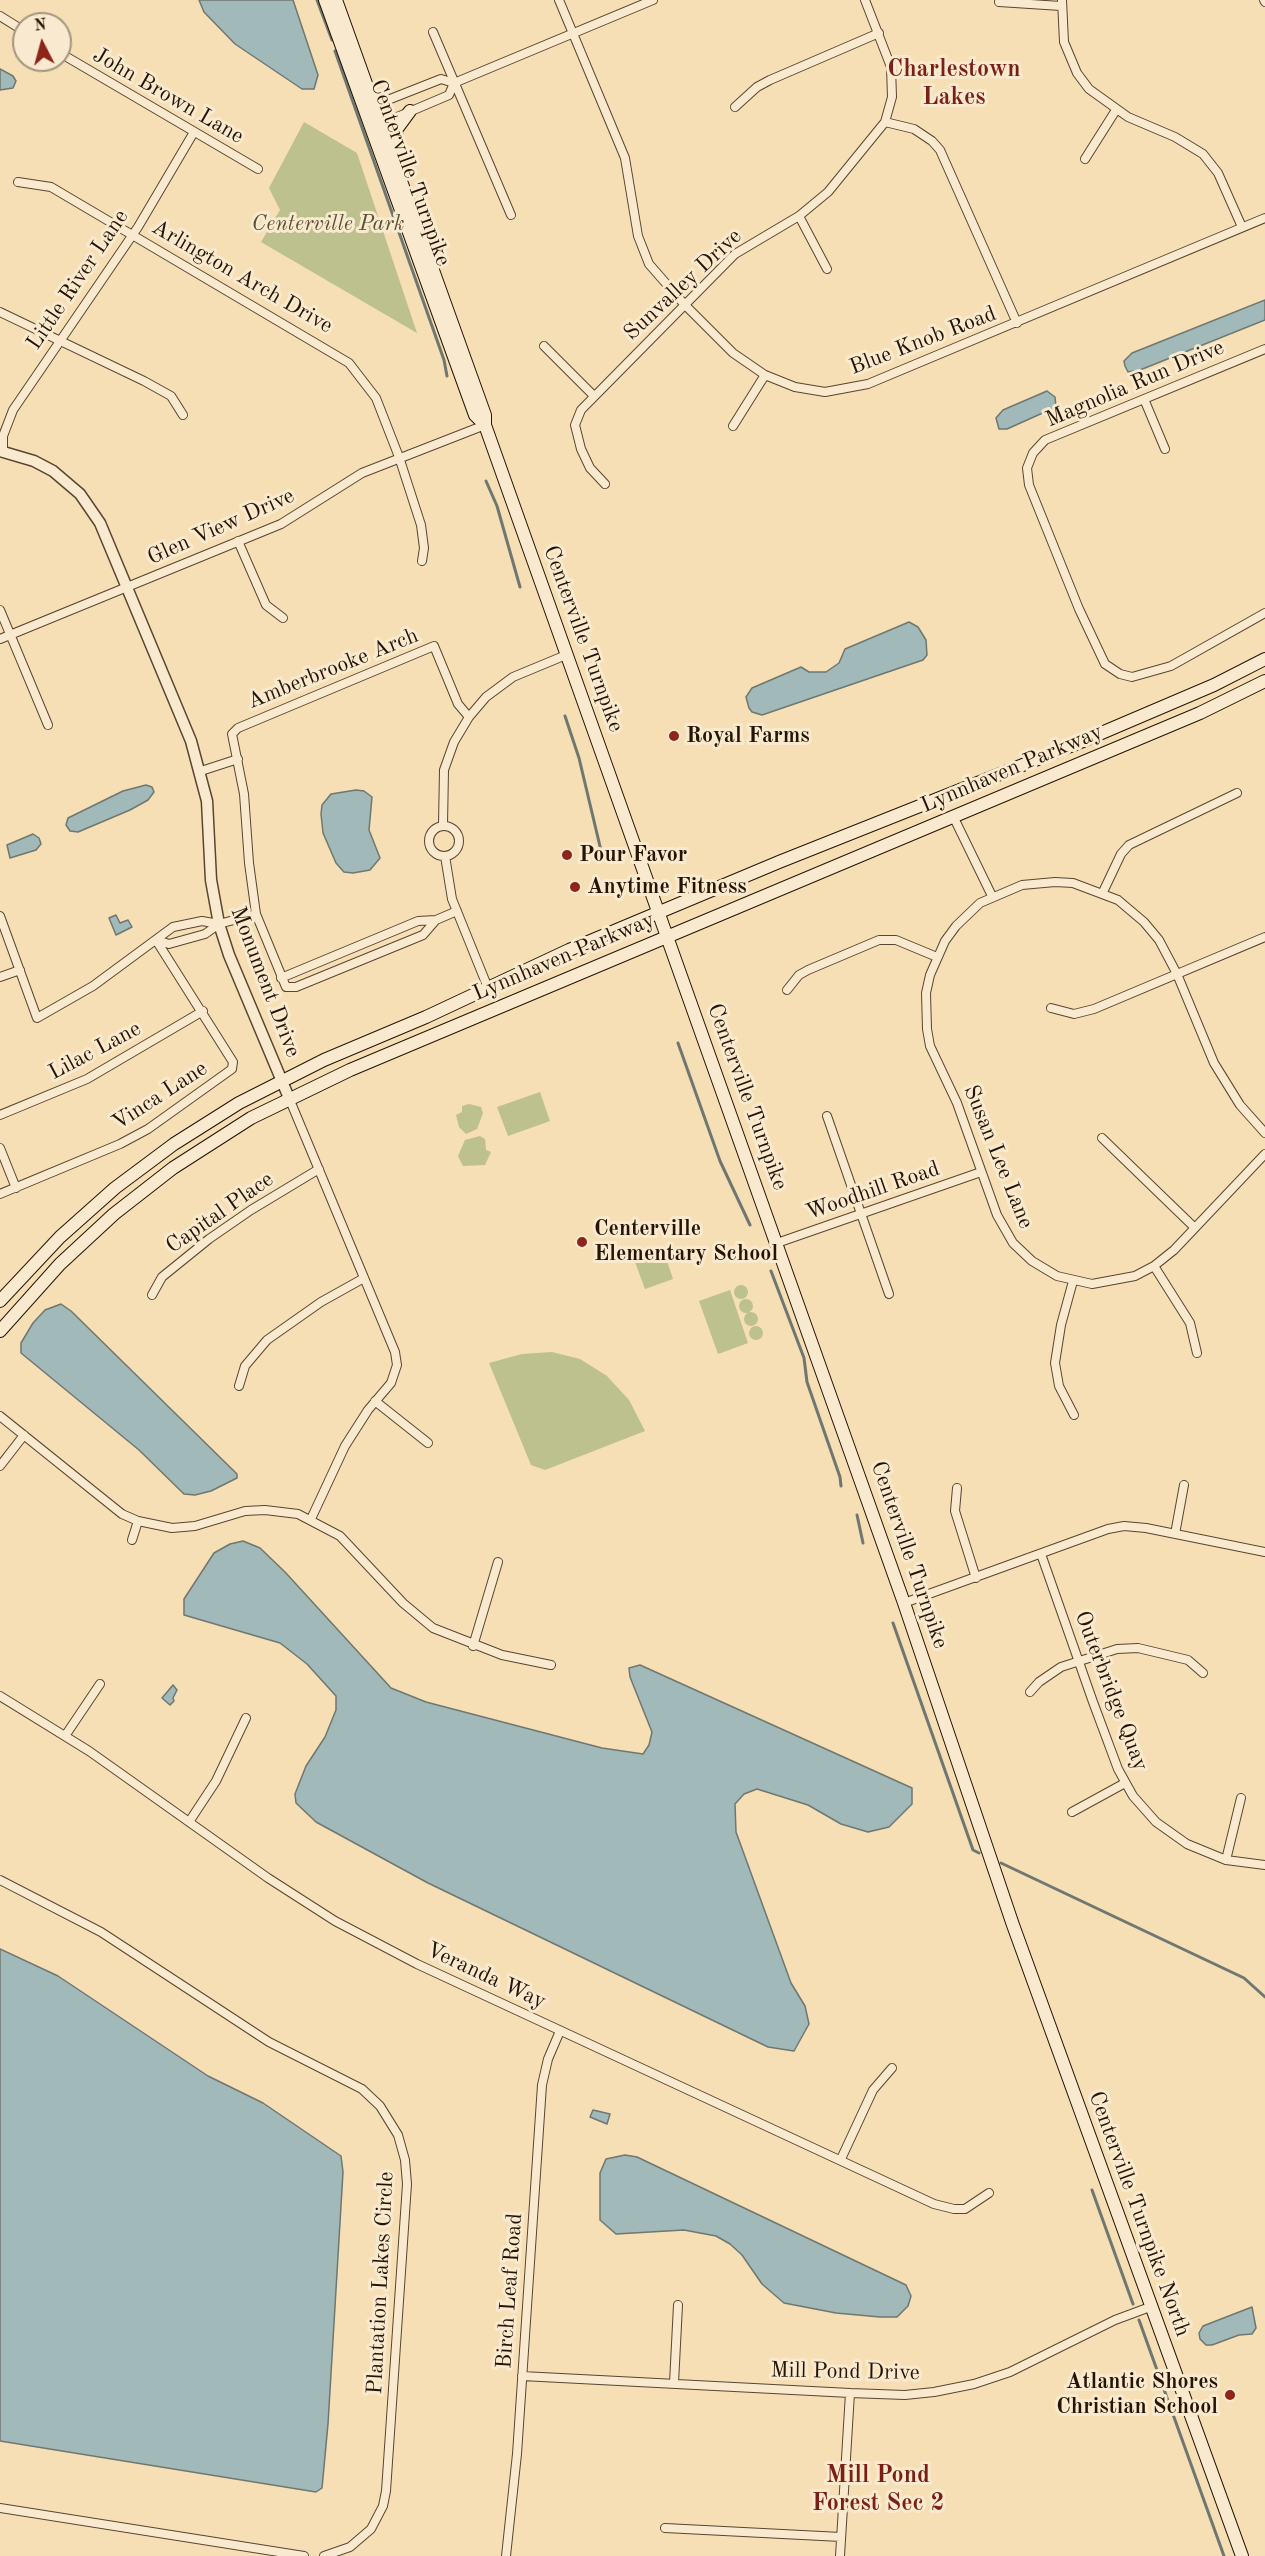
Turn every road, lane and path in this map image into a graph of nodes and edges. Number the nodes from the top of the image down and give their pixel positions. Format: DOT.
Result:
graph roads {
  1 [pos="325,0"];
  2 [pos="336,0"];
  3 [pos="559,0"];
  4 [pos="654,0"];
  5 [pos="866,0"];
  6 [pos="999,2"];
  7 [pos="1061,3"];
  8 [pos="433,32"];
  9 [pos="574,33"];
  10 [pos="879,33"];
  11 [pos="72,60"];
  12 [pos="454,83"];
  13 [pos="735,106"];
  14 [pos="369,108"];
  15 [pos="1116,110"];
  16 [pos="410,111"];
  17 [pos="885,122"];
  18 [pos="375,126"];
  19 [pos="194,132"];
  20 [pos="1085,159"];
  21 [pos="258,169"];
  22 [pos="18,182"];
  23 [pos="402,186"];
  24 [pos="511,215"];
  25 [pos="799,216"];
  26 [pos="1265,218"];
  27 [pos="1242,227"];
  28 [pos="133,234"];
  29 [pos="827,269"];
  30 [pos="684,304"];
  31 [pos="0,312"];
  32 [pos="1017,323"];
  33 [pos="59,340"];
  34 [pos="544,346"];
  35 [pos="1265,349"];
  36 [pos="765,375"];
  37 [pos="594,396"];
  38 [pos="1144,399"];
  39 [pos="183,415"];
  40 [pos="485,425"];
  41 [pos="733,426"];
  42 [pos="1165,449"];
  43 [pos="2,451"];
  44 [pos="399,457"];
  45 [pos="605,484"];
  46 [pos="238,541"];
  47 [pos="422,561"];
  48 [pos="127,587"];
  49 [pos="0,610"];
  50 [pos="1265,613"];
  51 [pos="283,618"];
  52 [pos="10,635"];
  53 [pos="0,639"];
  54 [pos="566,655"];
  55 [pos="1265,659"];
  56 [pos="1265,681"];
  57 [pos="469,717"];
  58 [pos="48,725"];
  59 [pos="238,759"];
  60 [pos="201,771"];
  61 [pos="1237,793"];
  62 [pos="953,816"];
  63 [pos="443,825"];
  64 [pos="445,856"];
  65 [pos="1103,892"];
  66 [pos="992,896"];
  67 [pos="457,911"];
  68 [pos="658,913"];
  69 [pos="256,914"];
  70 [pos="0,916"];
  71 [pos="436,920"];
  72 [pos="219,924"];
  73 [pos="666,937"];
  74 [pos="1265,937"];
  75 [pos="156,939"];
  76 [pos="937,957"];
  77 [pos="20,970"];
  78 [pos="1177,974"];
  79 [pos="0,977"];
  80 [pos="281,978"];
  81 [pos="488,988"];
  82 [pos="787,990"];
  83 [pos="1050,1008"];
  84 [pos="203,1011"];
  85 [pos="282,1081"];
  86 [pos="290,1098"];
  87 [pos="0,1115"];
  88 [pos="827,1116"];
  89 [pos="1265,1133"];
  90 [pos="1102,1138"];
  91 [pos="0,1148"];
  92 [pos="1265,1154"];
  93 [pos="319,1169"];
  94 [pos="981,1172"];
  95 [pos="16,1188"];
  96 [pos="0,1194"];
  97 [pos="861,1214"];
  98 [pos="1195,1228"];
  99 [pos="777,1243"];
  100 [pos="1154,1266"];
  101 [pos="364,1278"];
  102 [pos="1073,1281"];
  103 [pos="890,1294"];
  104 [pos="152,1295"];
  105 [pos="0,1301"];
  106 [pos="0,1331"];
  107 [pos="1197,1353"];
  108 [pos="238,1386"];
  109 [pos="375,1401"];
  110 [pos="1074,1415"];
  111 [pos="0,1416"];
  112 [pos="24,1435"];
  113 [pos="428,1443"];
  114 [pos="0,1466"];
  115 [pos="1184,1485"];
  116 [pos="957,1488"];
  117 [pos="311,1519"];
  118 [pos="138,1521"];
  119 [pos="1175,1534"];
  120 [pos="132,1540"];
  121 [pos="1265,1552"];
  122 [pos="1041,1554"];
  123 [pos="498,1562"];
  124 [pos="976,1578"];
  125 [pos="904,1603"];
  126 [pos="473,1646"];
  127 [pos="1078,1661"];
  128 [pos="551,1665"];
  129 [pos="1203,1673"];
  130 [pos="100,1684"];
  131 [pos="1030,1692"];
  132 [pos="0,1696"];
  133 [pos="246,1718"];
  134 [pos="65,1736"];
  135 [pos="1125,1783"];
  136 [pos="1241,1798"];
  137 [pos="1072,1812"];
  138 [pos="189,1822"];
  139 [pos="1226,1860"];
  140 [pos="1265,1865"];
  141 [pos="0,1880"];
  142 [pos="999,1886"];
  143 [pos="560,2031"];
  144 [pos="892,2068"];
  145 [pos="841,2159"];
  146 [pos="989,2193"];
  147 [pos="678,2305"];
  148 [pos="1150,2307"];
  149 [pos="522,2376"];
  150 [pos="674,2384"];
  151 [pos="850,2393"];
  152 [pos="0,2508"];
  153 [pos="664,2528"];
  154 [pos="841,2537"];
  155 [pos="304,2556"];
  156 [pos="324,2556"];
  157 [pos="506,2556"];
  158 [pos="840,2556"];
  159 [pos="1242,2556"];
  1 -- 14 [label="main road, Centerville Turnpike"];
  2 -- 14 [label="main road, Centerville Turnpike"];
  3 -- 9 [label="street, Blue Knob Road"];
  4 -- 9 [label="street"];
  5 -- 10 [label="street, Sunvalley Drive"];
  6 -- 7 [label="street"];
  7 -- 15 [label="street"];
  8 -- 12 [label="street"];
  9 -- 12 [label="street"];
  9 -- 30 [label="street, Blue Knob Road"];
  10 -- 13 [label="street"];
  10 -- 17 [label="street, Sunvalley Drive"];
  11 -- 19 [label="street, John Brown Lane"];
  12 -- 14 [label="street"];
  12 -- 16 [label="street"];
  12 -- 24 [label="street"];
  14 -- 18 [label="main road, Centerville Turnpike"];
  15 -- 20 [label="street"];
  15 -- 27 [label="street"];
  16 -- 18 [label="street"];
  16 -- 23 [label="main road"];
  17 -- 25 [label="street, Sunvalley Drive"];
  17 -- 32 [label="street"];
  18 -- 23 [label="main road, Centerville Turnpike"];
  18 -- 40 [label="main road, Centerville Turnpike"];
  19 -- 21 [label="street, John Brown Lane"];
  19 -- 28 [label="street, Little River Lane"];
  22 -- 28 [label="street, Arlington Arch Drive"];
  23 -- 40 [label="main road, Centerville Turnpike"];
  25 -- 29 [label="street"];
  25 -- 30 [label="street, Sunvalley Drive"];
  26 -- 27 [label="street, Blue Knob Road"];
  27 -- 32 [label="street, Blue Knob Road"];
  28 -- 33 [label="street, Little River Lane"];
  28 -- 44 [label="street, Arlington Arch Drive"];
  30 -- 36 [label="street, Blue Knob Road"];
  30 -- 37 [label="street, Sunvalley Drive"];
  31 -- 33 [label="street"];
  32 -- 36 [label="street, Blue Knob Road"];
  33 -- 39 [label="street"];
  33 -- 43 [label="street, Little River Lane"];
  34 -- 37 [label="street"];
  35 -- 38 [label="street, Magnolia Run Drive"];
  36 -- 41 [label="street"];
  37 -- 45 [label="street, Sunvalley Drive"];
  38 -- 42 [label="street"];
  38 -- 50 [label="street, Magnolia Run Drive"];
  40 -- 44 [label="street, Glen View Drive"];
  40 -- 54 [label="main road, Centerville Turnpike"];
  43 -- 48 [label="street, Monument Drive"];
  44 -- 46 [label="street, Glen View Drive"];
  44 -- 47 [label="street, Arlington Arch Drive"];
  46 -- 48 [label="street, Glen View Drive"];
  46 -- 51 [label="street"];
  48 -- 52 [label="street, Glen View Drive"];
  48 -- 60 [label="street, Monument Drive"];
  49 -- 52 [label="street"];
  52 -- 53 [label="street, Glen View Drive"];
  52 -- 58 [label="street"];
  54 -- 57 [label="street"];
  54 -- 68 [label="main road, Centerville Turnpike"];
  55 -- 68 [label="main road, Lynnhaven Parkway"];
  56 -- 62 [label="main road, Lynnhaven Parkway"];
  57 -- 59 [label="street, Amberbrooke Arch"];
  57 -- 63 [label="street"];
  59 -- 60 [label="street"];
  59 -- 69 [label="street, Amberbrooke Arch"];
  60 -- 72 [label="street, Monument Drive"];
  61 -- 65 [label="street"];
  62 -- 66 [label="street"];
  62 -- 73 [label="main road, Lynnhaven Parkway"];
  63 -- 64 [label="street"];
  63 -- 64 [label="street"];
  64 -- 67 [label="street"];
  65 -- 66 [label="street"];
  65 -- 78 [label="street"];
  66 -- 76 [label="street, Susan Lee Lane"];
  67 -- 71 [label="street"];
  67 -- 81 [label="street"];
  68 -- 73 [label="main road, Centerville Turnpike"];
  68 -- 81 [label="main road, Lynnhaven Parkway"];
  69 -- 72 [label="street"];
  69 -- 80 [label="street, Amberbrooke Arch"];
  70 -- 77 [label="street"];
  71 -- 80 [label="street"];
  71 -- 80 [label="street"];
  72 -- 75 [label="street"];
  72 -- 75 [label="street"];
  72 -- 85 [label="street, Monument Drive"];
  73 -- 86 [label="main road, Lynnhaven Parkway"];
  73 -- 99 [label="main road, Centerville Turnpike"];
  74 -- 78 [label="street"];
  75 -- 77 [label="street"];
  75 -- 84 [label="street, Vinca Lane"];
  76 -- 82 [label="street"];
  76 -- 94 [label="street, Susan Lee Lane"];
  77 -- 79 [label="street"];
  78 -- 83 [label="street"];
  78 -- 89 [label="street"];
  81 -- 85 [label="main road, Lynnhaven Parkway"];
  84 -- 87 [label="street, Lilac Lane"];
  84 -- 95 [label="street, Vinca Lane"];
  85 -- 86 [label="street, Monument Drive"];
  85 -- 105 [label="main road, Lynnhaven Parkway"];
  86 -- 93 [label="street, Monument Drive"];
  86 -- 106 [label="main road, Lynnhaven Parkway"];
  88 -- 97 [label="street"];
  90 -- 98 [label="street"];
  91 -- 95 [label="street"];
  92 -- 98 [label="street, Susan Lee Lane"];
  93 -- 101 [label="street, Monument Drive"];
  93 -- 104 [label="street, Capital Place"];
  94 -- 97 [label="street, Woodhill Road"];
  94 -- 102 [label="street, Susan Lee Lane"];
  95 -- 96 [label="street, Vinca Lane"];
  97 -- 99 [label="street, Woodhill Road"];
  97 -- 103 [label="street"];
  98 -- 100 [label="street, Susan Lee Lane"];
  99 -- 125 [label="main road, Centerville Turnpike"];
  100 -- 102 [label="street, Susan Lee Lane"];
  100 -- 107 [label="street"];
  101 -- 108 [label="street"];
  101 -- 109 [label="street, Monument Drive"];
  102 -- 110 [label="street"];
  109 -- 113 [label="street"];
  109 -- 117 [label="street, Monument Drive"];
  111 -- 112 [label="street"];
  112 -- 114 [label="street"];
  112 -- 118 [label="street"];
  115 -- 119 [label="street"];
  116 -- 124 [label="street"];
  117 -- 118 [label="street"];
  117 -- 126 [label="street"];
  118 -- 120 [label="street"];
  119 -- 121 [label="street"];
  119 -- 122 [label="street"];
  122 -- 124 [label="street"];
  122 -- 127 [label="street, Outerbridge Quay"];
  123 -- 126 [label="street"];
  124 -- 125 [label="street"];
  125 -- 142 [label="main road, Centerville Turnpike"];
  126 -- 128 [label="street"];
  127 -- 129 [label="street"];
  127 -- 131 [label="street"];
  127 -- 135 [label="street, Outerbridge Quay"];
  130 -- 134 [label="street"];
  132 -- 134 [label="street, Veranda Way"];
  133 -- 138 [label="street"];
  134 -- 138 [label="street, Veranda Way"];
  135 -- 137 [label="street"];
  135 -- 139 [label="street, Outerbridge Quay"];
  136 -- 139 [label="street"];
  138 -- 143 [label="street, Veranda Way"];
  139 -- 140 [label="street, Outerbridge Quay"];
  141 -- 156 [label="street, Plantation Lakes Circle"];
  142 -- 148 [label="main road, Centerville Turnpike North"];
  143 -- 145 [label="street, Veranda Way"];
  143 -- 149 [label="street, Birch Leaf Road"];
  144 -- 145 [label="street"];
  145 -- 146 [label="street, Veranda Way"];
  147 -- 150 [label="street"];
  148 -- 151 [label="street, Mill Pond Drive"];
  148 -- 159 [label="main road, Centerville Turnpike North"];
  149 -- 150 [label="street, Mill Pond Drive"];
  149 -- 157 [label="street, Birch Leaf Road"];
  150 -- 151 [label="street, Mill Pond Drive"];
  151 -- 154 [label="street"];
  152 -- 155 [label="street"];
  153 -- 154 [label="street"];
  154 -- 158 [label="street"];
}
